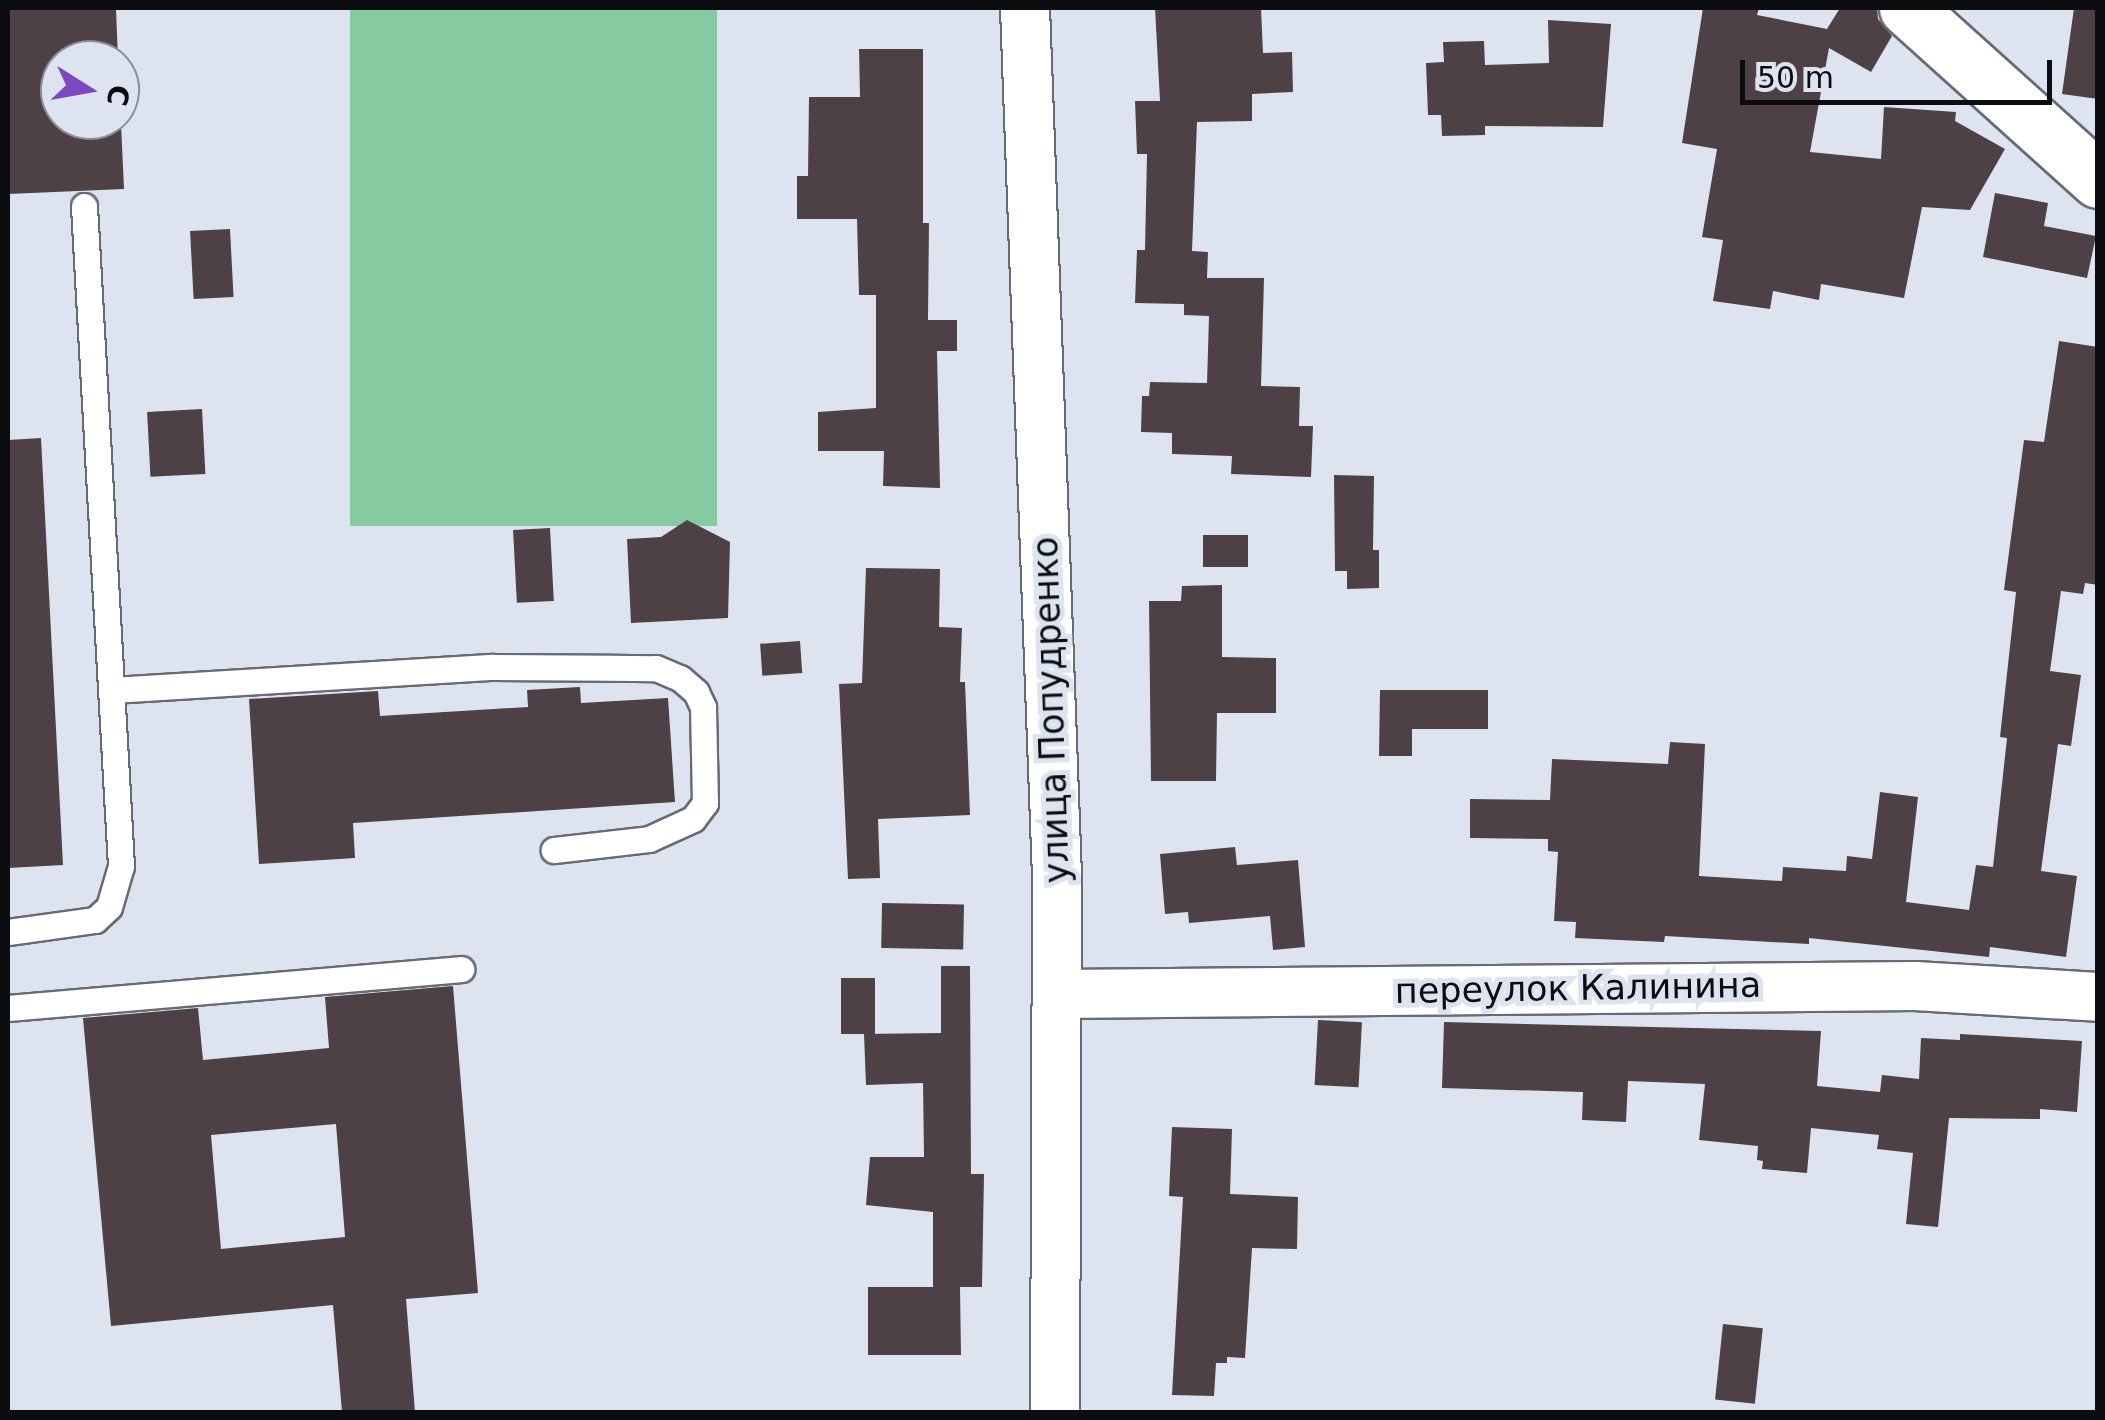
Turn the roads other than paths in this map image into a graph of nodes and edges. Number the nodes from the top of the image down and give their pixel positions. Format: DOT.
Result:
graph roads {
  1 [pos="1025,8"];
  2 [pos="1907,8"];
  3 [pos="2098,180"];
  4 [pos="84,206"];
  5 [pos="112,690"];
  6 [pos="554,850"];
  7 [pos="8,932"];
  8 [pos="461,969"];
  9 [pos="1059,994"];
  10 [pos="2098,997"];
  11 [pos="8,1008"];
  12 [pos="1055,1412"];
  1 -- 9 [label="street, улица Попудренко"];
  2 -- 3 [label="street"];
  4 -- 5 [label="lane"];
  5 -- 6 [label="lane"];
  5 -- 7 [label="lane"];
  8 -- 11 [label="lane"];
  9 -- 10 [label="street, переулок Калинина"];
  9 -- 12 [label="street, улица Попудренко"];
}
